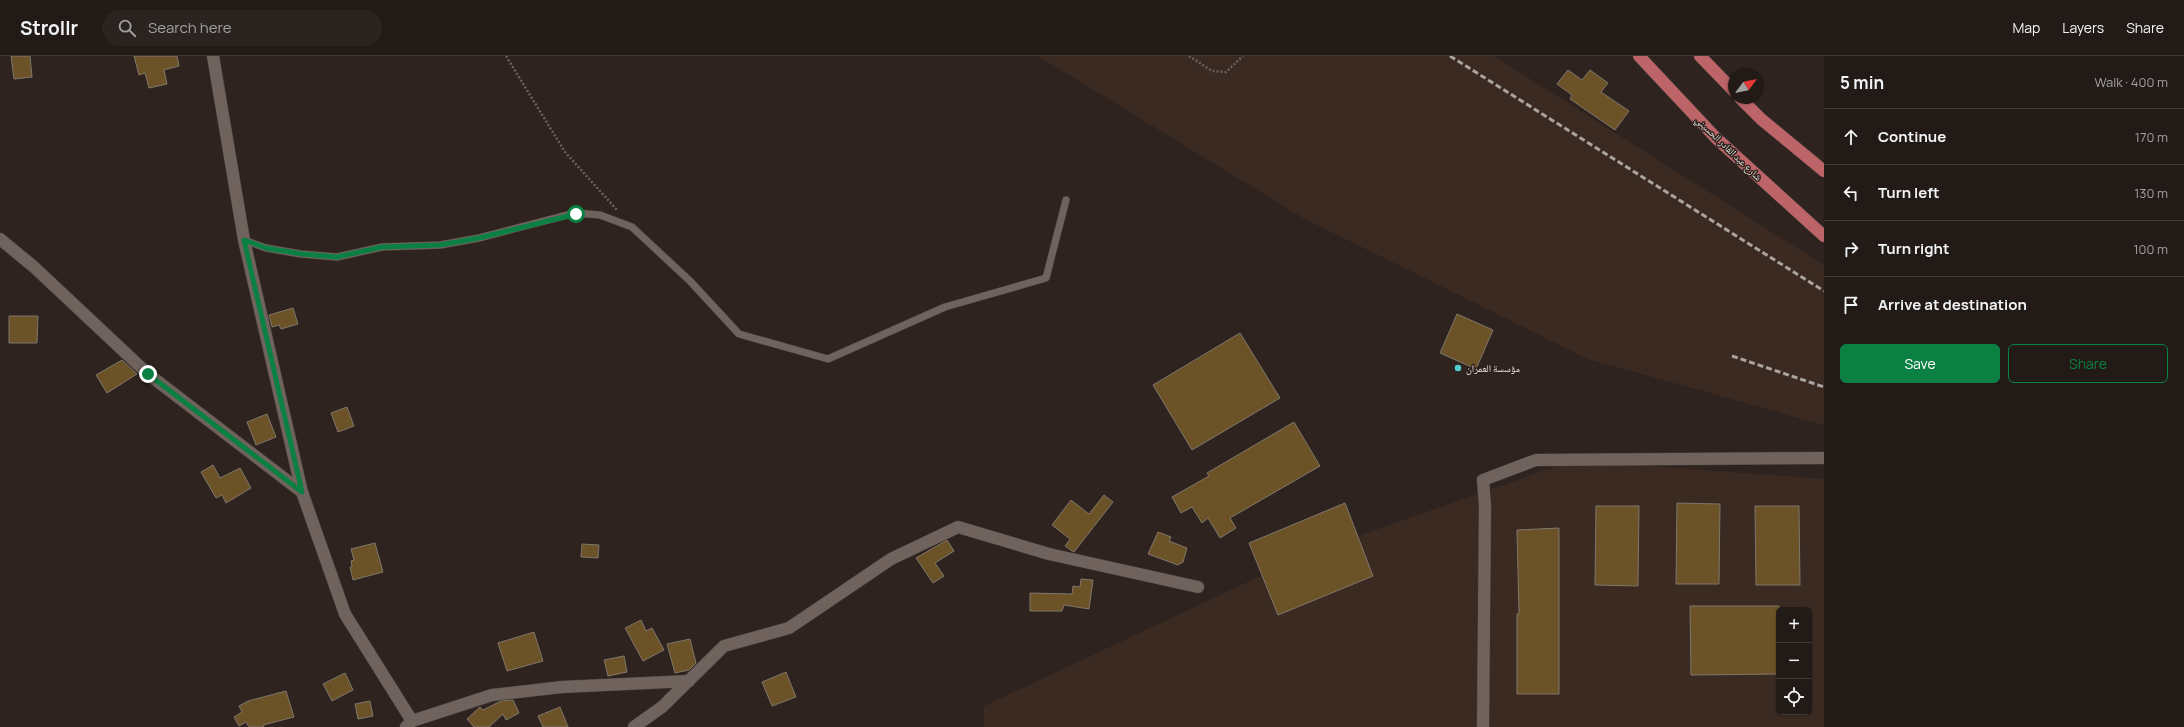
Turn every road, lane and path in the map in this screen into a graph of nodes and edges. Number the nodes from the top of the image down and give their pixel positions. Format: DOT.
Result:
graph roads {
  1 [pos="213,56"];
  2 [pos="506,56"];
  3 [pos="1189,56"];
  4 [pos="1243,56"];
  5 [pos="1639,56"];
  6 [pos="1700,56"];
  7 [pos="1728,85"];
  8 [pos="1746,104"];
  9 [pos="1824,171"];
  10 [pos="1066,200"];
  11 [pos="632,226"];
  12 [pos="1824,236"];
  13 [pos="0,239"];
  14 [pos="244,240"];
  15 [pos="1824,458"];
  16 [pos="302,492"];
  17 [pos="1198,587"];
  18 [pos="689,681"];
  19 [pos="409,724"];
  20 [pos="634,727"];
  21 [pos="1483,727"];
  1 -- 14 [label="street"];
  2 -- 11 [label="path"];
  3 -- 4 [label="path"];
  5 -- 12 [label="main road, شارع عبد القادر الحسيني"];
  6 -- 7 [label="main road"];
  8 -- 9 [label="main road"];
  10 -- 11 [label="lane"];
  11 -- 14 [label="lane"];
  13 -- 16 [label="street"];
  14 -- 16 [label="street"];
  15 -- 21 [label="street"];
  16 -- 19 [label="street"];
  17 -- 18 [label="street"];
  18 -- 19 [label="street"];
  18 -- 20 [label="street"];
}
